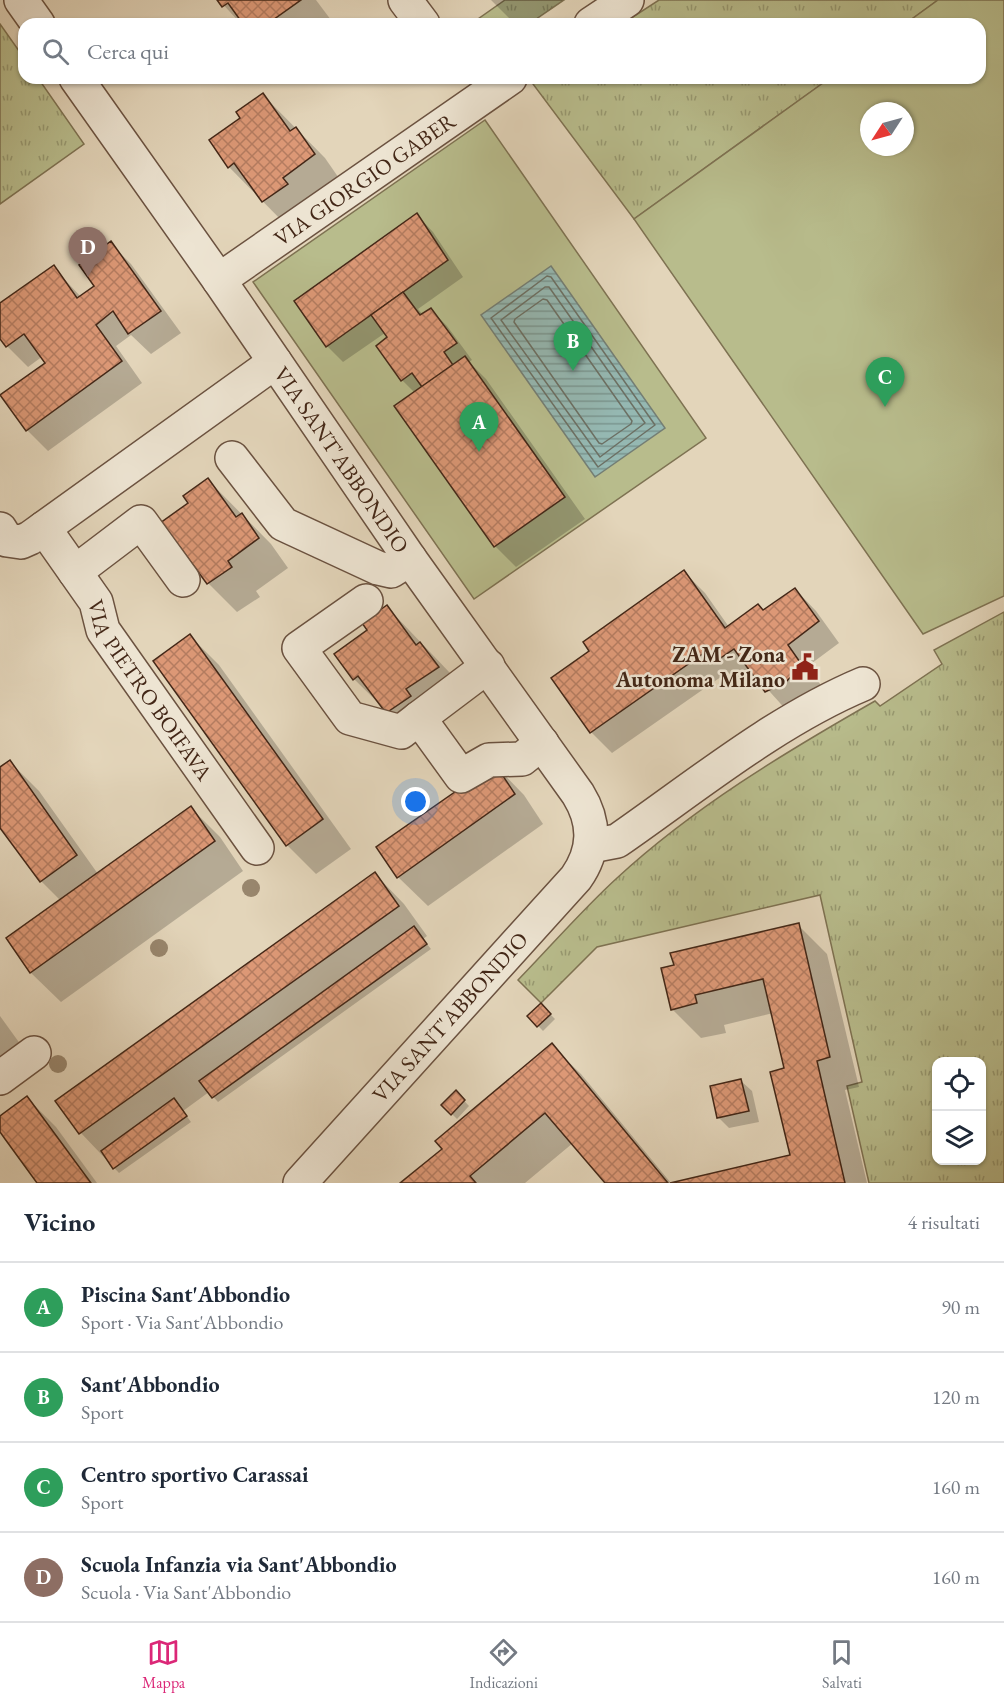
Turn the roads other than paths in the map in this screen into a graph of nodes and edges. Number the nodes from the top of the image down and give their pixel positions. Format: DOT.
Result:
graph roads {
  1 [pos="21,0"];
  2 [pos="405,0"];
  3 [pos="627,0"];
  4 [pos="34,18"];
  5 [pos="418,18"];
  6 [pos="600,18"];
  7 [pos="80,84"];
  8 [pos="488,84"];
  9 [pos="470,89"];
  10 [pos="219,280"];
  11 [pos="275,362"];
  12 [pos="232,458"];
  13 [pos="44,528"];
  14 [pos="0,530"];
  15 [pos="410,559"];
  16 [pos="75,572"];
  17 [pos="183,580"];
  18 [pos="366,601"];
  19 [pos="488,666"];
  20 [pos="863,684"];
  21 [pos="418,718"];
  22 [pos="542,743"];
  23 [pos="591,846"];
  24 [pos="257,848"];
  25 [pos="34,1053"];
  26 [pos="0,1078"];
  27 [pos="300,1183"];
  1 -- 4 [label="street"];
  2 -- 5 [label="street"];
  3 -- 6 [label="street"];
  7 -- 10 [label="street, VIA SANT'ABBONDIO"];
  8 -- 9 [label="street, VIA GIORGIO GABER"];
  9 -- 10 [label="street, VIA GIORGIO GABER"];
  10 -- 11 [label="street, VIA SANT'ABBONDIO"];
  11 -- 13 [label="street"];
  11 -- 15 [label="street, VIA SANT'ABBONDIO"];
  12 -- 15 [label="street"];
  13 -- 14 [label="street"];
  13 -- 16 [label="street, VIA PIETRO BOIFAVA"];
  15 -- 19 [label="street, VIA SANT'ABBONDIO"];
  16 -- 17 [label="street"];
  16 -- 24 [label="street, VIA PIETRO BOIFAVA"];
  18 -- 21 [label="street"];
  19 -- 21 [label="street"];
  19 -- 22 [label="street, VIA SANT'ABBONDIO"];
  20 -- 23 [label="street"];
  21 -- 22 [label="street"];
  22 -- 23 [label="street, VIA SANT'ABBONDIO"];
  23 -- 27 [label="street, VIA SANT'ABBONDIO"];
  25 -- 26 [label="street"];
}
